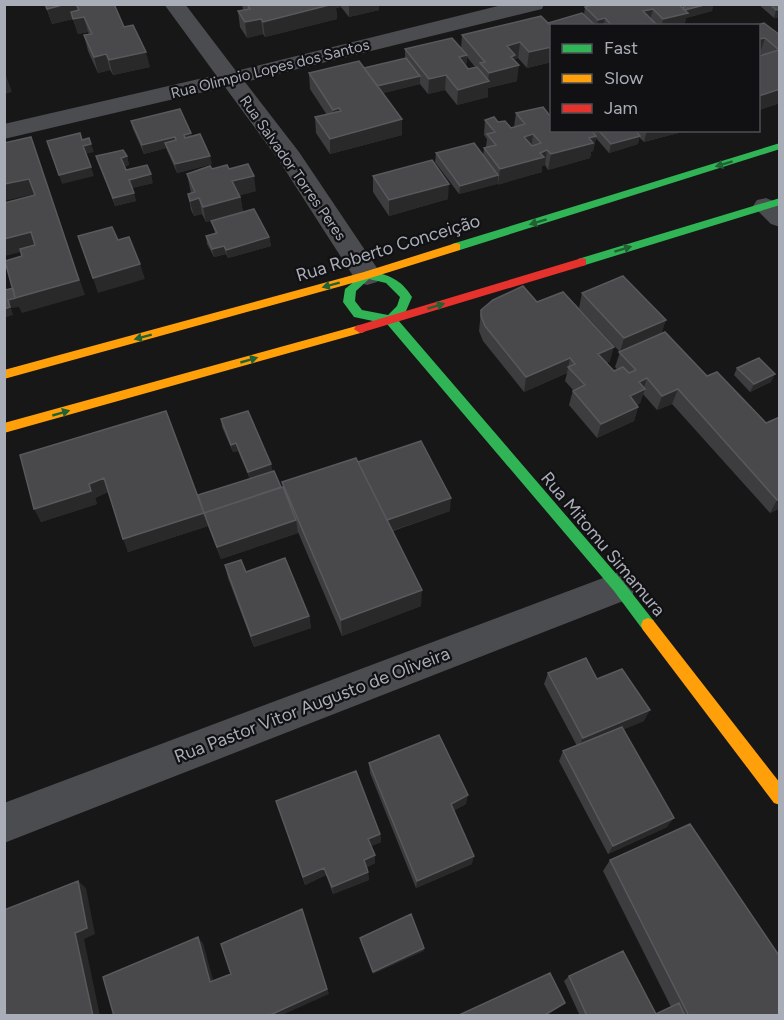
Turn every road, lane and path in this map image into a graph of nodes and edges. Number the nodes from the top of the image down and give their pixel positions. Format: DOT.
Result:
graph roads {
  1 [pos="174,4"];
  2 [pos="534,4"];
  3 [pos="230,79"];
  4 [pos="4,132"];
  5 [pos="780,146"];
  6 [pos="775,208"];
  7 [pos="367,275"];
  8 [pos="391,320"];
  9 [pos="4,375"];
  10 [pos="4,429"];
  11 [pos="619,587"];
  12 [pos="780,797"];
  13 [pos="4,823"];
  1 -- 3 [label="street, Rua Salvador Torres Peres"];
  2 -- 3 [label="street, Rua Olimpio Lopes dos Santos"];
  3 -- 4 [label="street, Rua Olimpio Lopes dos Santos"];
  3 -- 7 [label="street, Rua Salvador Torres Peres"];
  5 -- 7 [label="street, Rua Roberto Conceição, one-way"];
  8 -- 6 [label="street, one-way"];
  7 -- 8 [label="street"];
  7 -- 8 [label="street"];
  7 -- 9 [label="street, Rua Roberto Conceição, one-way"];
  10 -- 8 [label="street, one-way"];
  8 -- 11 [label="street, Rua Mitomu Simamura"];
  11 -- 12 [label="street, Rua Mitomu Simamura"];
  11 -- 13 [label="street, Rua Pastor Vitor Augusto de Oliveira"];
}
